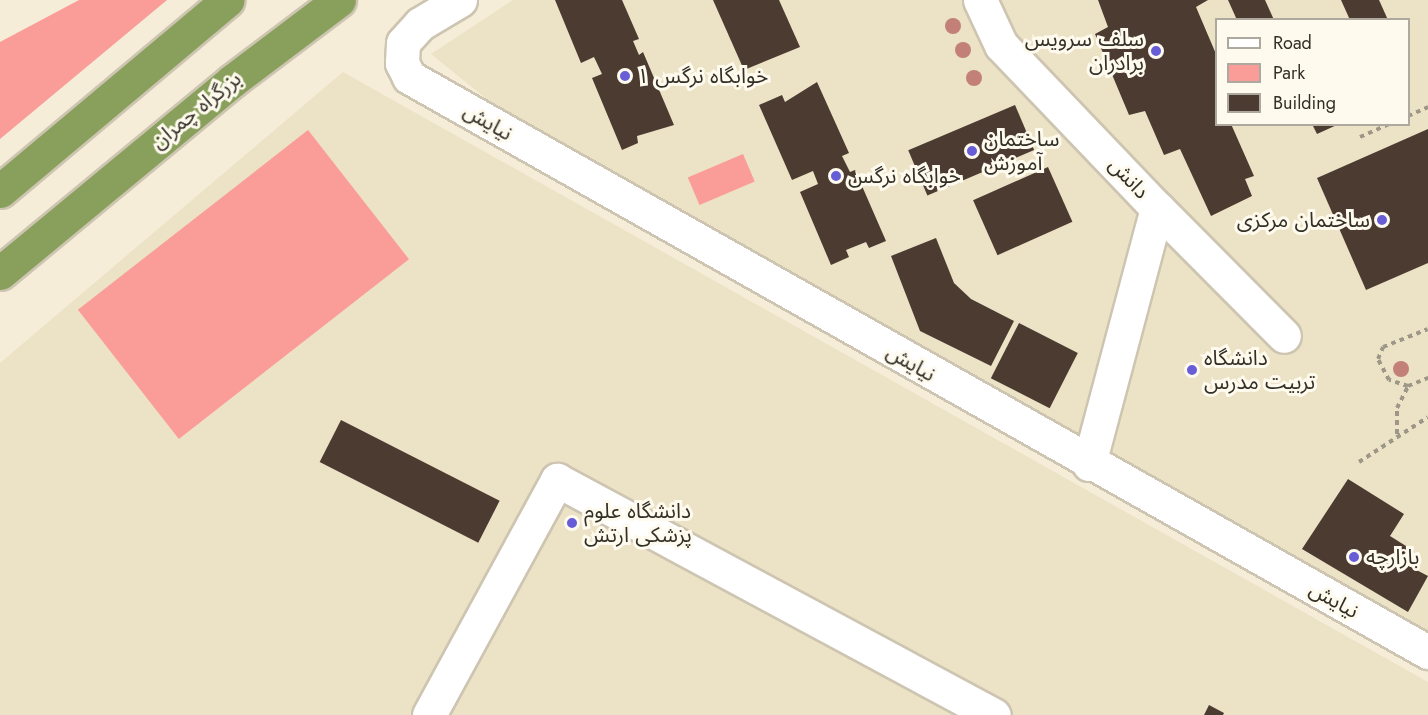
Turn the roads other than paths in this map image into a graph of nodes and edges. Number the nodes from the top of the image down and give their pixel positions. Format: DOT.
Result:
graph roads {
  1 [pos="228,0"];
  2 [pos="339,0"];
  3 [pos="460,0"];
  4 [pos="980,0"];
  5 [pos="0,191"];
  6 [pos="1158,208"];
  7 [pos="56,224"];
  8 [pos="0,273"];
  9 [pos="0,299"];
  10 [pos="1284,336"];
  11 [pos="1089,464"];
  12 [pos="1428,652"];
  13 [pos="429,715"];
  14 [pos="994,715"];
  1 -- 5 [label="highway"];
  2 -- 7 [label="highway, بزرگراه چمران"];
  3 -- 11 [label="street, نیایش"];
  4 -- 6 [label="street, دانش"];
  6 -- 10 [label="street"];
  6 -- 11 [label="street, دانش"];
  7 -- 8 [label="highway, بزرگراه چمران"];
  7 -- 9 [label="highway, بزرگراه چمران"];
  11 -- 12 [label="street, نیایش"];
  13 -- 14 [label="street"];
}
